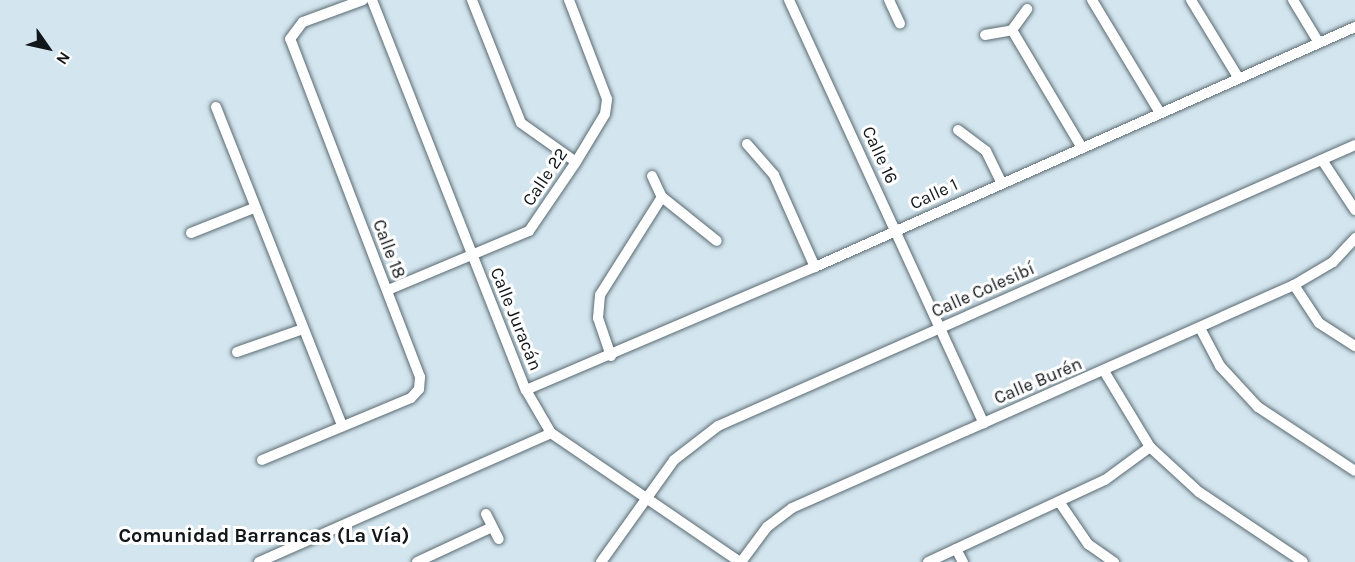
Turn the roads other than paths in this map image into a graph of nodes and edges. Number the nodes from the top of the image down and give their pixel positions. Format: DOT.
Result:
graph roads {
  1 [pos="363,0"];
  2 [pos="372,0"];
  3 [pos="472,0"];
  4 [pos="569,0"];
  5 [pos="789,0"];
  6 [pos="889,0"];
  7 [pos="1092,0"];
  8 [pos="1191,0"];
  9 [pos="1293,0"];
  10 [pos="1028,9"];
  11 [pos="900,24"];
  12 [pos="1355,27"];
  13 [pos="1012,30"];
  14 [pos="985,35"];
  15 [pos="1319,43"];
  16 [pos="1238,77"];
  17 [pos="216,107"];
  18 [pos="1159,111"];
  19 [pos="958,130"];
  20 [pos="747,144"];
  21 [pos="1355,145"];
  22 [pos="1082,146"];
  23 [pos="1322,160"];
  24 [pos="576,162"];
  25 [pos="652,176"];
  26 [pos="1001,182"];
  27 [pos="662,197"];
  28 [pos="254,208"];
  29 [pos="1355,210"];
  30 [pos="897,230"];
  31 [pos="191,233"];
  32 [pos="1355,238"];
  33 [pos="717,241"];
  34 [pos="474,257"];
  35 [pos="815,267"];
  36 [pos="1294,285"];
  37 [pos="388,290"];
  38 [pos="941,327"];
  39 [pos="1200,328"];
  40 [pos="303,329"];
  41 [pos="1355,346"];
  42 [pos="237,352"];
  43 [pos="611,356"];
  44 [pos="1104,371"];
  45 [pos="526,390"];
  46 [pos="984,423"];
  47 [pos="342,425"];
  48 [pos="551,433"];
  49 [pos="1150,447"];
  50 [pos="262,460"];
  51 [pos="1355,471"];
  52 [pos="646,497"];
  53 [pos="1060,503"];
  54 [pos="486,514"];
  55 [pos="492,527"];
  56 [pos="498,539"];
  57 [pos="957,549"];
  58 [pos="259,562"];
  59 [pos="417,562"];
  60 [pos="601,562"];
  61 [pos="741,562"];
  62 [pos="928,562"];
  63 [pos="963,562"];
  64 [pos="1114,562"];
  65 [pos="1303,562"];
  1 -- 37 [label="street, Calle 18"];
  2 -- 34 [label="street, Calle Juracán"];
  3 -- 24 [label="street"];
  4 -- 24 [label="street, Calle 22"];
  5 -- 30 [label="street, Calle 16"];
  6 -- 11 [label="street"];
  7 -- 18 [label="street"];
  8 -- 16 [label="street"];
  9 -- 15 [label="street"];
  10 -- 13 [label="street"];
  12 -- 15 [label="street, Calle 1"];
  13 -- 14 [label="street"];
  13 -- 22 [label="street"];
  15 -- 16 [label="street, Calle 1"];
  16 -- 18 [label="street, Calle 1"];
  17 -- 28 [label="street"];
  18 -- 22 [label="street, Calle 1"];
  19 -- 26 [label="street"];
  20 -- 35 [label="street"];
  21 -- 23 [label="street, Calle Colesibí"];
  22 -- 26 [label="street, Calle 1"];
  23 -- 29 [label="street"];
  23 -- 38 [label="street, Calle Colesibí"];
  24 -- 34 [label="street, Calle 22"];
  25 -- 27 [label="street"];
  26 -- 30 [label="street, Calle 1"];
  27 -- 33 [label="street"];
  27 -- 43 [label="street"];
  28 -- 31 [label="street"];
  28 -- 40 [label="street"];
  30 -- 35 [label="street, Calle 1"];
  30 -- 38 [label="street, Calle 16"];
  32 -- 36 [label="street, Calle Burén"];
  34 -- 37 [label="street, Calle 22"];
  34 -- 45 [label="street, Calle Juracán"];
  35 -- 43 [label="street, Calle 1"];
  36 -- 39 [label="street, Calle Burén"];
  36 -- 41 [label="street"];
  37 -- 47 [label="street, Calle 18"];
  38 -- 46 [label="street, Calle 16"];
  38 -- 52 [label="street, Calle Colesibí"];
  39 -- 44 [label="street, Calle Burén"];
  39 -- 51 [label="street"];
  40 -- 42 [label="street"];
  40 -- 47 [label="street"];
  43 -- 45 [label="street, Calle 1"];
  44 -- 46 [label="street, Calle Burén"];
  44 -- 49 [label="street"];
  45 -- 48 [label="street, Calle Juracán"];
  46 -- 61 [label="street, Calle Burén"];
  47 -- 50 [label="street, Calle 18"];
  48 -- 52 [label="street, Calle Juracán"];
  48 -- 58 [label="street"];
  49 -- 53 [label="street"];
  49 -- 65 [label="street"];
  52 -- 60 [label="street, Calle Colesibí"];
  52 -- 61 [label="street, Calle Juracán"];
  53 -- 57 [label="street"];
  53 -- 64 [label="street"];
  54 -- 55 [label="street"];
  55 -- 56 [label="street"];
  55 -- 59 [label="street"];
  57 -- 62 [label="street"];
  57 -- 63 [label="street"];
}
